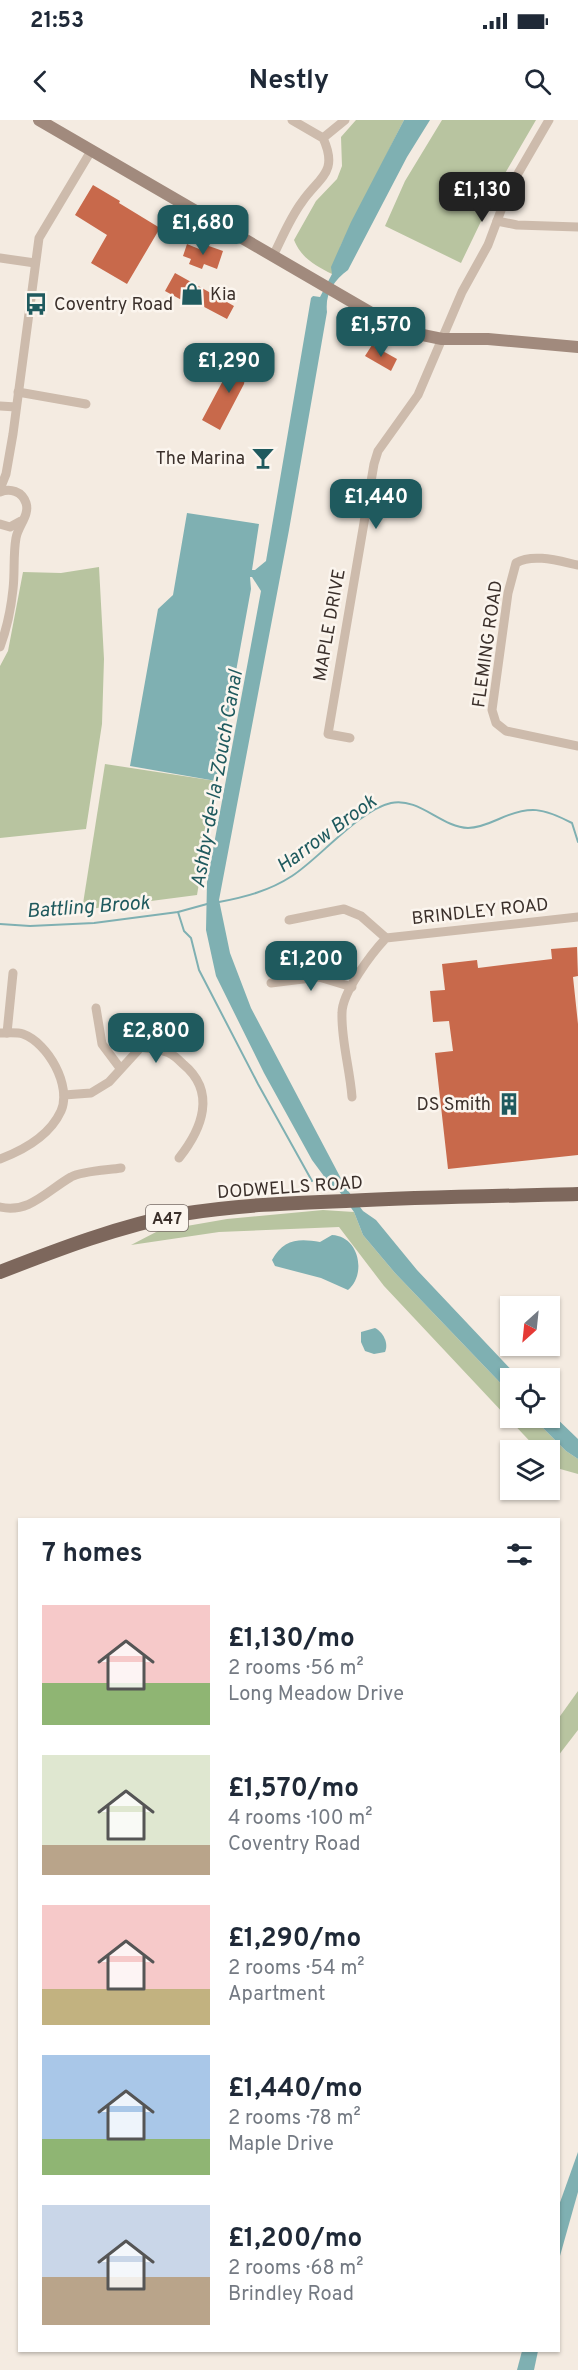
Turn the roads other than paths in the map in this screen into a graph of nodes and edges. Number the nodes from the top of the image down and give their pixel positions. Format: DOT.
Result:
graph roads {
  1 [pos="39,120"];
  2 [pos="292,120"];
  3 [pos="345,120"];
  4 [pos="549,120"];
  5 [pos="323,138"];
  6 [pos="92,151"];
  7 [pos="497,221"];
  8 [pos="578,226"];
  9 [pos="273,256"];
  10 [pos="0,258"];
  11 [pos="35,263"];
  12 [pos="442,339"];
  13 [pos="578,347"];
  14 [pos="18,392"];
  15 [pos="86,404"];
  16 [pos="0,406"];
  17 [pos="16,407"];
  18 [pos="3,490"];
  19 [pos="23,519"];
  20 [pos="5,525"];
  21 [pos="16,540"];
  22 [pos="578,565"];
  23 [pos="0,647"];
  24 [pos="350,738"];
  25 [pos="578,746"];
  26 [pos="578,917"];
  27 [pos="289,920"];
  28 [pos="386,938"];
  29 [pos="13,974"];
  30 [pos="271,983"];
  31 [pos="352,987"];
  32 [pos="96,1008"];
  33 [pos="4,1033"];
  34 [pos="120,1068"];
  35 [pos="64,1095"];
  36 [pos="352,1097"];
  37 [pos="179,1158"];
  38 [pos="0,1159"];
  39 [pos="122,1168"];
  40 [pos="578,1194"];
  41 [pos="0,1207"];
  42 [pos="6,1270"];
  43 [pos="0,1281"];
  1 -- 6 [label="main road"];
  2 -- 5 [label="street"];
  3 -- 5 [label="street"];
  4 -- 7 [label="street"];
  5 -- 9 [label="street"];
  6 -- 9 [label="main road"];
  6 -- 11 [label="street"];
  7 -- 8 [label="street"];
  7 -- 12 [label="street"];
  9 -- 12 [label="main road"];
  10 -- 11 [label="street"];
  11 -- 14 [label="street"];
  12 -- 13 [label="main road"];
  12 -- 24 [label="street, MAPLE DRIVE"];
  14 -- 15 [label="street"];
  14 -- 17 [label="street"];
  16 -- 17 [label="street"];
  17 -- 18 [label="street"];
  18 -- 19 [label="street"];
  19 -- 20 [label="street"];
  19 -- 21 [label="street"];
  20 -- 21 [label="street"];
  21 -- 23 [label="street"];
  22 -- 25 [label="street, FLEMING ROAD"];
  26 -- 28 [label="street, BRINDLEY ROAD"];
  27 -- 28 [label="street"];
  28 -- 31 [label="street"];
  29 -- 33 [label="street"];
  30 -- 31 [label="street"];
  31 -- 36 [label="street"];
  32 -- 34 [label="street"];
  33 -- 35 [label="street"];
  34 -- 35 [label="street"];
  34 -- 37 [label="street"];
  35 -- 38 [label="street"];
  39 -- 41 [label="street"];
  40 -- 42 [label="main road, DODWELLS ROAD / A47"];
  42 -- 43 [label="main road, DODWELLS ROAD / A47"];
}
